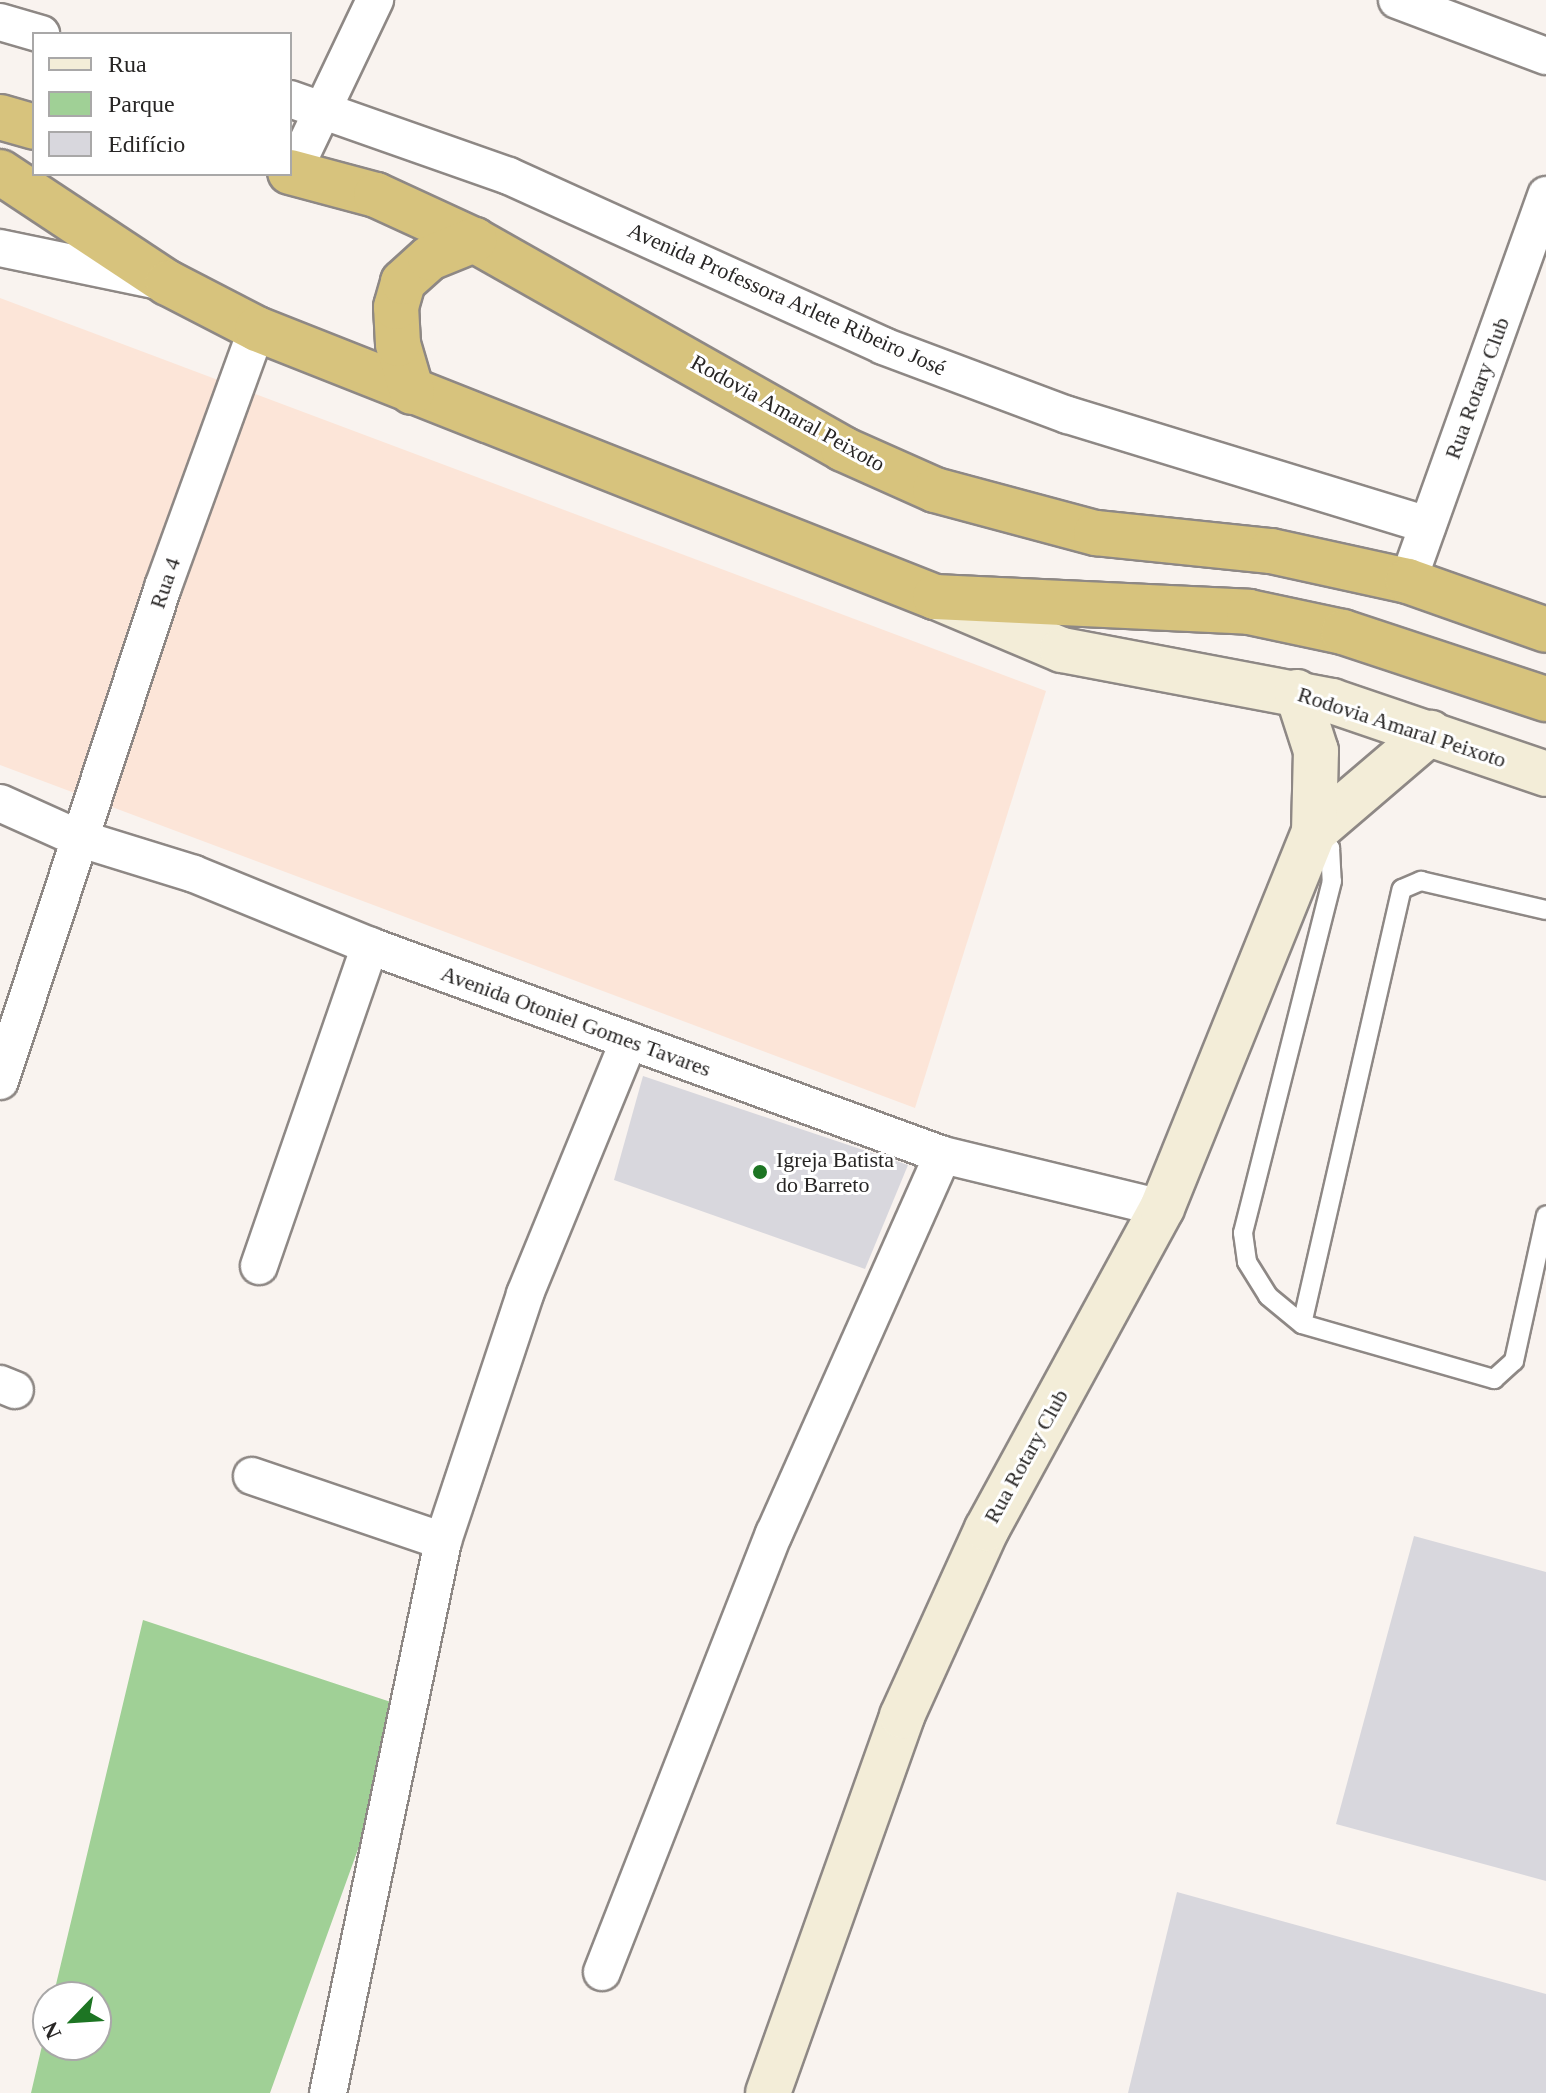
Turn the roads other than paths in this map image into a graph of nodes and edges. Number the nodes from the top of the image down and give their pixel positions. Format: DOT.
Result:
graph roads {
  1 [pos="375,0"];
  2 [pos="1397,0"];
  3 [pos="0,22"];
  4 [pos="34,32"];
  5 [pos="1546,56"];
  6 [pos="292,100"];
  7 [pos="327,109"];
  8 [pos="0,117"];
  9 [pos="32,126"];
  10 [pos="292,170"];
  11 [pos="0,172"];
  12 [pos="292,172"];
  13 [pos="1546,195"];
  14 [pos="474,240"];
  15 [pos="0,248"];
  16 [pos="168,283"];
  17 [pos="257,329"];
  18 [pos="412,392"];
  19 [pos="1428,525"];
  20 [pos="1408,581"];
  21 [pos="935,597"];
  22 [pos="1546,630"];
  23 [pos="1297,692"];
  24 [pos="1546,699"];
  25 [pos="1430,733"];
  26 [pos="1546,774"];
  27 [pos="0,803"];
  28 [pos="1314,832"];
  29 [pos="78,838"];
  30 [pos="1546,910"];
  31 [pos="370,946"];
  32 [pos="629,1040"];
  33 [pos="0,1081"];
  34 [pos="943,1155"];
  35 [pos="1162,1208"];
  36 [pos="1546,1215"];
  37 [pos="259,1266"];
  38 [pos="1302,1324"];
  39 [pos="252,1476"];
  40 [pos="443,1541"];
  41 [pos="602,1972"];
  42 [pos="328,2093"];
  43 [pos="768,2093"];
  1 -- 7 [label="street"];
  2 -- 5 [label="street"];
  3 -- 4 [label="street"];
  6 -- 7 [label="street, Avenida Professora Arlete Ribeiro José"];
  7 -- 10 [label="street"];
  7 -- 19 [label="street, Avenida Professora Arlete Ribeiro José"];
  8 -- 9 [label="highway"];
  11 -- 16 [label="highway, Rodovia Amaral Peixoto"];
  12 -- 14 [label="highway, Rodovia Amaral Peixoto"];
  13 -- 19 [label="street, Rua Rotary Club"];
  14 -- 18 [label="highway"];
  14 -- 20 [label="highway, Rodovia Amaral Peixoto"];
  15 -- 16 [label="street"];
  16 -- 17 [label="highway, Rodovia Amaral Peixoto"];
  17 -- 18 [label="highway, Rodovia Amaral Peixoto"];
  17 -- 29 [label="street, Rua 4"];
  18 -- 21 [label="highway, Rodovia Amaral Peixoto"];
  19 -- 20 [label="street, Rua Rotary Club"];
  20 -- 22 [label="highway, Rodovia Amaral Peixoto"];
  21 -- 23 [label="street, Rodovia Amaral Peixoto"];
  21 -- 24 [label="highway, Rodovia Amaral Peixoto"];
  23 -- 25 [label="street, Rodovia Amaral Peixoto"];
  23 -- 28 [label="street, Rua Rotary Club"];
  25 -- 26 [label="street, Rodovia Amaral Peixoto"];
  25 -- 28 [label="street, Rua Rotary Club"];
  27 -- 29 [label="street, Avenida Otoniel Gomes Tavares"];
  28 -- 35 [label="street, Rua Rotary Club"];
  28 -- 38 [label="lane"];
  29 -- 31 [label="street, Avenida Otoniel Gomes Tavares"];
  29 -- 33 [label="street, Rua 4"];
  30 -- 38 [label="lane"];
  31 -- 32 [label="street, Avenida Otoniel Gomes Tavares"];
  31 -- 37 [label="street"];
  32 -- 34 [label="street, Avenida Otoniel Gomes Tavares"];
  32 -- 40 [label="street"];
  34 -- 35 [label="street, Avenida Otoniel Gomes Tavares"];
  34 -- 41 [label="street"];
  35 -- 43 [label="street, Rua Rotary Club"];
  36 -- 38 [label="lane"];
  39 -- 40 [label="street"];
  40 -- 42 [label="street"];
}
